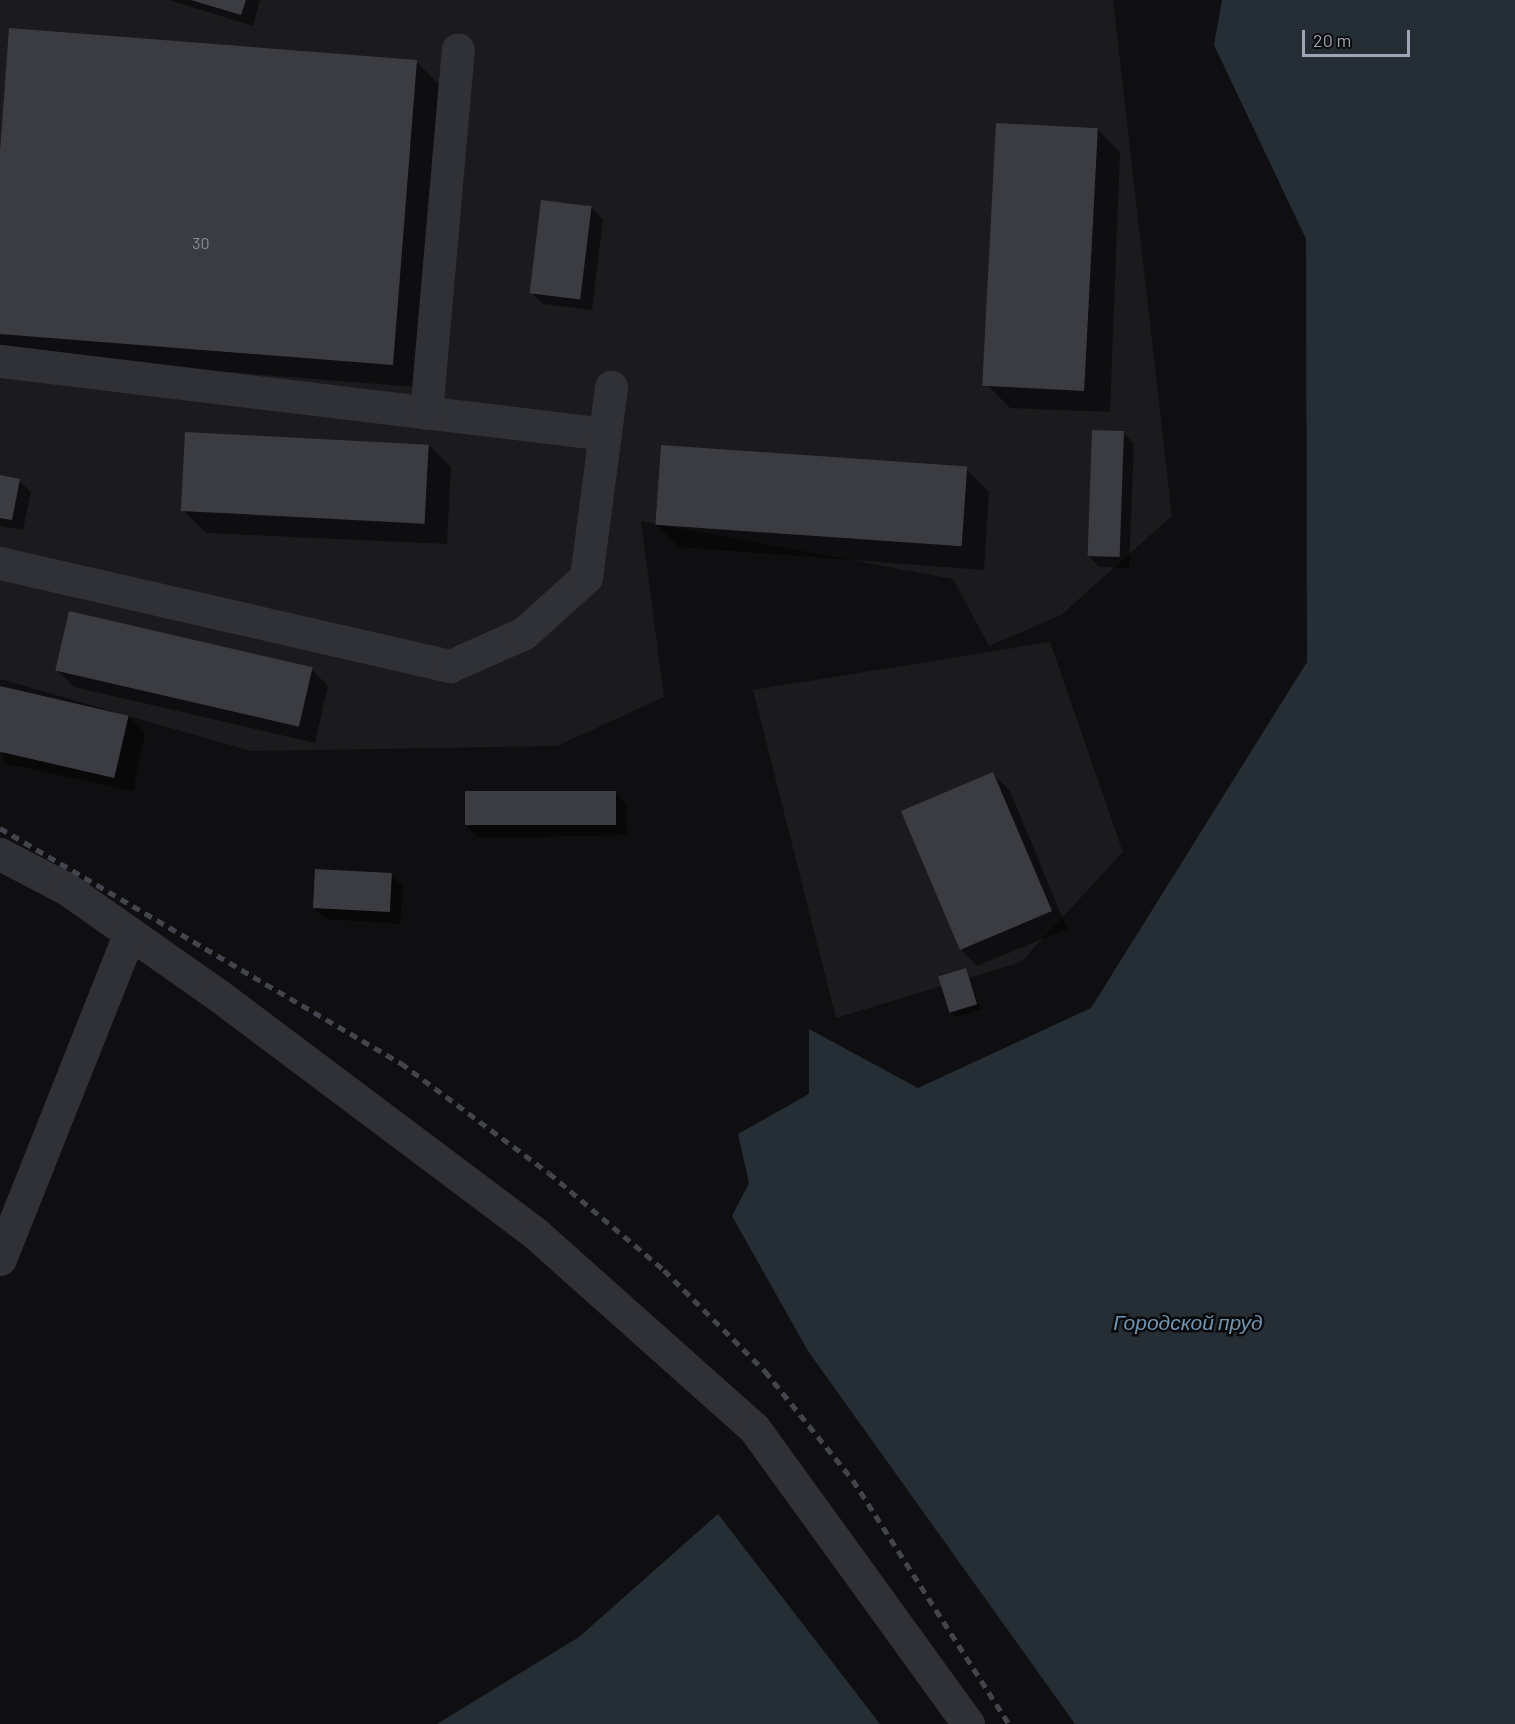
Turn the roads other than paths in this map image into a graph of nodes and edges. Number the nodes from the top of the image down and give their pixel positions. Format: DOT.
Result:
graph roads {
  1 [pos="458,49"];
  2 [pos="0,361"];
  3 [pos="611,387"];
  4 [pos="426,412"];
  5 [pos="605,434"];
  6 [pos="0,562"];
  7 [pos="0,854"];
  8 [pos="130,933"];
  9 [pos="0,1259"];
  10 [pos="968,1724"];
  1 -- 4 [label="lane"];
  2 -- 4 [label="lane"];
  3 -- 5 [label="lane"];
  4 -- 5 [label="lane"];
  5 -- 6 [label="lane"];
  7 -- 8 [label="lane"];
  8 -- 9 [label="lane"];
  8 -- 10 [label="lane"];
}
